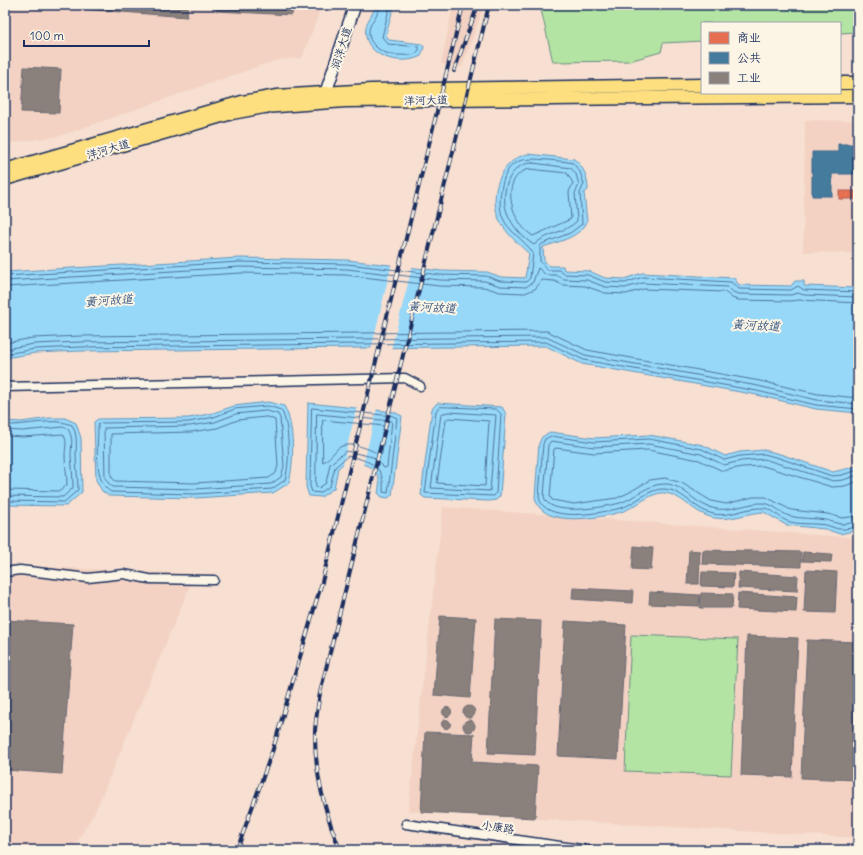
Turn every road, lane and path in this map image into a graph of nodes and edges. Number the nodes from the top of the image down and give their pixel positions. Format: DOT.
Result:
graph roads {
  1 [pos="355,5"];
  2 [pos="841,83"];
  3 [pos="858,83"];
  4 [pos="701,85"];
  5 [pos="326,92"];
  6 [pos="858,96"];
  7 [pos="5,170"];
  8 [pos="5,179"];
  9 [pos="420,386"];
  10 [pos="5,387"];
  11 [pos="5,572"];
  12 [pos="214,580"];
  13 [pos="406,824"];
  14 [pos="588,850"];
  1 -- 5 [label="street, 润洋大道"];
  2 -- 3 [label="main road"];
  4 -- 5 [label="main road, 洋河大道"];
  5 -- 7 [label="main road, 洋河大道"];
  6 -- 8 [label="main road, 洋河大道"];
  9 -- 10 [label="street"];
  11 -- 12 [label="street"];
  13 -- 14 [label="street, 小康路"];
}
